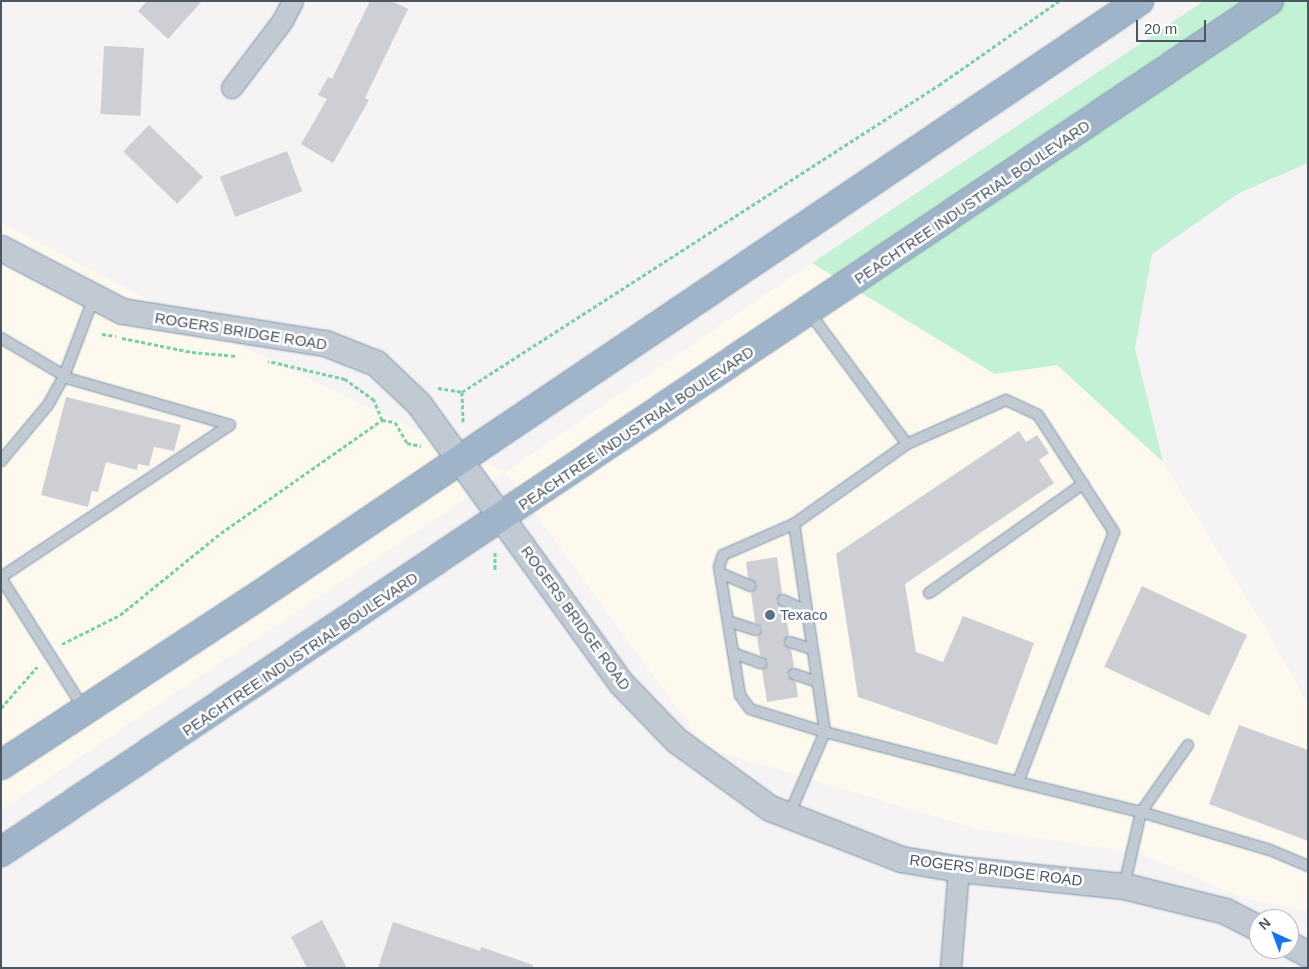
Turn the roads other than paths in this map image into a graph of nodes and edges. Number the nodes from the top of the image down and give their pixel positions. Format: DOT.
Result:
graph roads {
  1 [pos="293,1"];
  2 [pos="1139,1"];
  3 [pos="1269,1"];
  4 [pos="232,88"];
  5 [pos="1,248"];
  6 [pos="94,297"];
  7 [pos="809,312"];
  8 [pos="1,338"];
  9 [pos="64,376"];
  10 [pos="907,444"];
  11 [pos="459,460"];
  12 [pos="1,461"];
  13 [pos="1082,484"];
  14 [pos="504,518"];
  15 [pos="794,524"];
  16 [pos="720,573"];
  17 [pos="1,578"];
  18 [pos="750,586"];
  19 [pos="929,593"];
  20 [pos="783,600"];
  21 [pos="807,611"];
  22 [pos="728,621"];
  23 [pos="756,630"];
  24 [pos="790,642"];
  25 [pos="812,649"];
  26 [pos="733,653"];
  27 [pos="761,663"];
  28 [pos="794,674"];
  29 [pos="818,682"];
  30 [pos="84,710"];
  31 [pos="825,732"];
  32 [pos="1188,745"];
  33 [pos="1,765"];
  34 [pos="1018,782"];
  35 [pos="1141,812"];
  36 [pos="789,815"];
  37 [pos="1,852"];
  38 [pos="1308,866"];
  39 [pos="959,869"];
  40 [pos="1124,886"];
  41 [pos="1249,923"];
  42 [pos="951,968"];
  1 -- 4 [label="street"];
  2 -- 11 [label="highway"];
  3 -- 7 [label="highway, PEACHTREE INDUSTRIAL BOULEVARD"];
  5 -- 6 [label="street, ROGERS BRIDGE ROAD"];
  6 -- 9 [label="lane"];
  6 -- 11 [label="street, ROGERS BRIDGE ROAD"];
  7 -- 10 [label="lane"];
  7 -- 14 [label="highway, PEACHTREE INDUSTRIAL BOULEVARD"];
  8 -- 9 [label="lane"];
  9 -- 12 [label="lane"];
  9 -- 17 [label="lane"];
  10 -- 13 [label="lane"];
  10 -- 15 [label="lane"];
  11 -- 14 [label="street, ROGERS BRIDGE ROAD"];
  11 -- 30 [label="highway"];
  13 -- 19 [label="lane"];
  13 -- 34 [label="lane"];
  14 -- 36 [label="street, ROGERS BRIDGE ROAD"];
  14 -- 37 [label="highway, PEACHTREE INDUSTRIAL BOULEVARD"];
  15 -- 16 [label="lane"];
  15 -- 21 [label="lane"];
  16 -- 18 [label="lane"];
  16 -- 22 [label="lane"];
  17 -- 30 [label="lane"];
  20 -- 21 [label="lane"];
  21 -- 25 [label="lane"];
  22 -- 23 [label="lane"];
  22 -- 26 [label="lane"];
  24 -- 25 [label="lane"];
  25 -- 29 [label="lane"];
  26 -- 27 [label="lane"];
  26 -- 31 [label="lane"];
  28 -- 29 [label="lane"];
  29 -- 31 [label="lane"];
  30 -- 33 [label="highway"];
  31 -- 34 [label="lane"];
  31 -- 36 [label="lane"];
  32 -- 35 [label="lane"];
  34 -- 35 [label="lane"];
  35 -- 38 [label="lane"];
  35 -- 40 [label="lane"];
  36 -- 39 [label="street, ROGERS BRIDGE ROAD"];
  39 -- 40 [label="street, ROGERS BRIDGE ROAD"];
  39 -- 42 [label="street"];
  40 -- 41 [label="street, ROGERS BRIDGE ROAD"];
}
